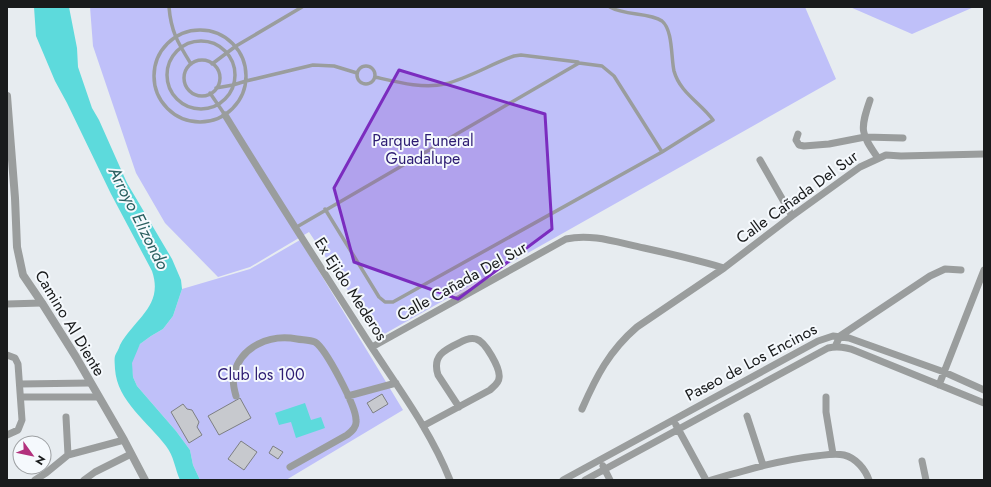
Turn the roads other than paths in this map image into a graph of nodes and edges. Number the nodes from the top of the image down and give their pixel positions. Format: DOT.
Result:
graph roads {
  1 [pos="169,7"];
  2 [pos="302,7"];
  3 [pos="610,7"];
  4 [pos="175,37"];
  5 [pos="236,46"];
  6 [pos="181,47"];
  7 [pos="227,53"];
  8 [pos="579,63"];
  9 [pos="191,64"];
  10 [pos="212,64"];
  11 [pos="357,73"];
  12 [pos="375,77"];
  13 [pos="246,80"];
  14 [pos="233,85"];
  15 [pos="216,88"];
  16 [pos="210,93"];
  17 [pos="7,96"];
  18 [pos="870,100"];
  19 [pos="218,105"];
  20 [pos="224,115"];
  21 [pos="798,134"];
  22 [pos="865,137"];
  23 [pos="904,138"];
  24 [pos="9,150"];
  25 [pos="662,152"];
  26 [pos="984,154"];
  27 [pos="878,158"];
  28 [pos="760,160"];
  29 [pos="10,164"];
  30 [pos="325,209"];
  31 [pos="792,216"];
  32 [pos="295,228"];
  33 [pos="724,268"];
  34 [pos="961,270"];
  35 [pos="984,270"];
  36 [pos="42,303"];
  37 [pos="7,304"];
  38 [pos="840,336"];
  39 [pos="835,347"];
  40 [pos="372,348"];
  41 [pos="7,355"];
  42 [pos="944,372"];
  43 [pos="90,383"];
  44 [pos="396,383"];
  45 [pos="20,384"];
  46 [pos="939,385"];
  47 [pos="984,390"];
  48 [pos="236,396"];
  49 [pos="348,396"];
  50 [pos="21,397"];
  51 [pos="98,397"];
  52 [pos="826,397"];
  53 [pos="984,403"];
  54 [pos="458,407"];
  55 [pos="582,409"];
  56 [pos="747,416"];
  57 [pos="66,417"];
  58 [pos="672,420"];
  59 [pos="423,426"];
  60 [pos="678,429"];
  61 [pos="7,435"];
  62 [pos="124,440"];
  63 [pos="131,454"];
  64 [pos="833,454"];
  65 [pos="68,455"];
  66 [pos="599,460"];
  67 [pos="922,461"];
  68 [pos="762,465"];
  69 [pos="290,467"];
  70 [pos="604,469"];
  71 [pos="38,479"];
  72 [pos="84,480"];
  73 [pos="144,480"];
  74 [pos="450,480"];
  75 [pos="563,480"];
  76 [pos="585,480"];
  77 [pos="610,480"];
  78 [pos="706,480"];
  79 [pos="711,480"];
  80 [pos="869,480"];
  81 [pos="926,480"];
  1 -- 4 [label="lane"];
  2 -- 5 [label="lane"];
  3 -- 25 [label="lane"];
  4 -- 5 [label="lane"];
  4 -- 6 [label="lane"];
  4 -- 20 [label="lane"];
  5 -- 7 [label="lane"];
  5 -- 13 [label="lane"];
  6 -- 7 [label="lane"];
  6 -- 9 [label="lane"];
  6 -- 19 [label="lane"];
  7 -- 10 [label="lane"];
  7 -- 14 [label="lane"];
  8 -- 12 [label="lane"];
  8 -- 25 [label="lane"];
  8 -- 30 [label="lane"];
  9 -- 10 [label="lane"];
  9 -- 16 [label="lane"];
  10 -- 15 [label="lane"];
  11 -- 12 [label="lane"];
  11 -- 12 [label="lane"];
  11 -- 13 [label="lane"];
  13 -- 14 [label="lane"];
  13 -- 20 [label="lane"];
  14 -- 15 [label="lane"];
  14 -- 19 [label="lane"];
  15 -- 16 [label="lane"];
  16 -- 19 [label="lane"];
  17 -- 24 [label="street, Camino Al Diente"];
  18 -- 22 [label="street"];
  19 -- 20 [label="lane"];
  20 -- 32 [label="street, Ex Ejido Mederos"];
  21 -- 22 [label="street"];
  22 -- 23 [label="street"];
  22 -- 27 [label="street"];
  24 -- 29 [label="street, Camino Al Diente"];
  25 -- 30 [label="lane"];
  26 -- 27 [label="street, Calle Cañada Del Sur"];
  27 -- 31 [label="street, Calle Cañada Del Sur"];
  28 -- 31 [label="street"];
  29 -- 36 [label="street, Camino Al Diente"];
  30 -- 32 [label="lane"];
  31 -- 33 [label="street, Calle Cañada Del Sur"];
  32 -- 40 [label="street, Ex Ejido Mederos"];
  33 -- 40 [label="street, Calle Cañada Del Sur"];
  33 -- 55 [label="street, Calle Cañada Del Sur"];
  34 -- 38 [label="street"];
  35 -- 42 [label="street"];
  36 -- 37 [label="street"];
  36 -- 43 [label="street, Camino Al Diente"];
  38 -- 39 [label="street"];
  38 -- 42 [label="street, Paseo de Los Encinos"];
  38 -- 58 [label="street, Paseo de Los Encinos"];
  39 -- 46 [label="street, Paseo de Los Encinos"];
  39 -- 60 [label="street, Paseo de Los Encinos"];
  40 -- 44 [label="street, Ex Ejido Mederos"];
  41 -- 45 [label="street"];
  42 -- 46 [label="street"];
  42 -- 47 [label="street, Paseo de Los Encinos"];
  43 -- 45 [label="street"];
  43 -- 51 [label="street, Camino Al Diente"];
  44 -- 49 [label="street"];
  44 -- 59 [label="street, Ex Ejido Mederos"];
  45 -- 50 [label="street"];
  46 -- 53 [label="street, Paseo de Los Encinos"];
  48 -- 49 [label="street"];
  49 -- 69 [label="street"];
  50 -- 51 [label="street"];
  50 -- 61 [label="street"];
  51 -- 62 [label="street, Camino Al Diente"];
  52 -- 64 [label="street"];
  54 -- 54 [label="street"];
  54 -- 59 [label="street"];
  56 -- 68 [label="street"];
  57 -- 65 [label="street"];
  58 -- 60 [label="street"];
  58 -- 66 [label="street, Paseo de Los Encinos"];
  59 -- 74 [label="street, Ex Ejido Mederos"];
  60 -- 70 [label="street, Paseo de Los Encinos"];
  60 -- 78 [label="street"];
  62 -- 63 [label="street, Camino Al Diente"];
  62 -- 65 [label="street"];
  63 -- 72 [label="street"];
  63 -- 73 [label="street, Camino Al Diente"];
  64 -- 68 [label="street"];
  64 -- 80 [label="street"];
  65 -- 71 [label="street"];
  66 -- 70 [label="street"];
  66 -- 75 [label="street, Paseo de Los Encinos"];
  67 -- 81 [label="street"];
  68 -- 79 [label="street"];
  70 -- 76 [label="street, Paseo de Los Encinos"];
  70 -- 77 [label="street"];
}
